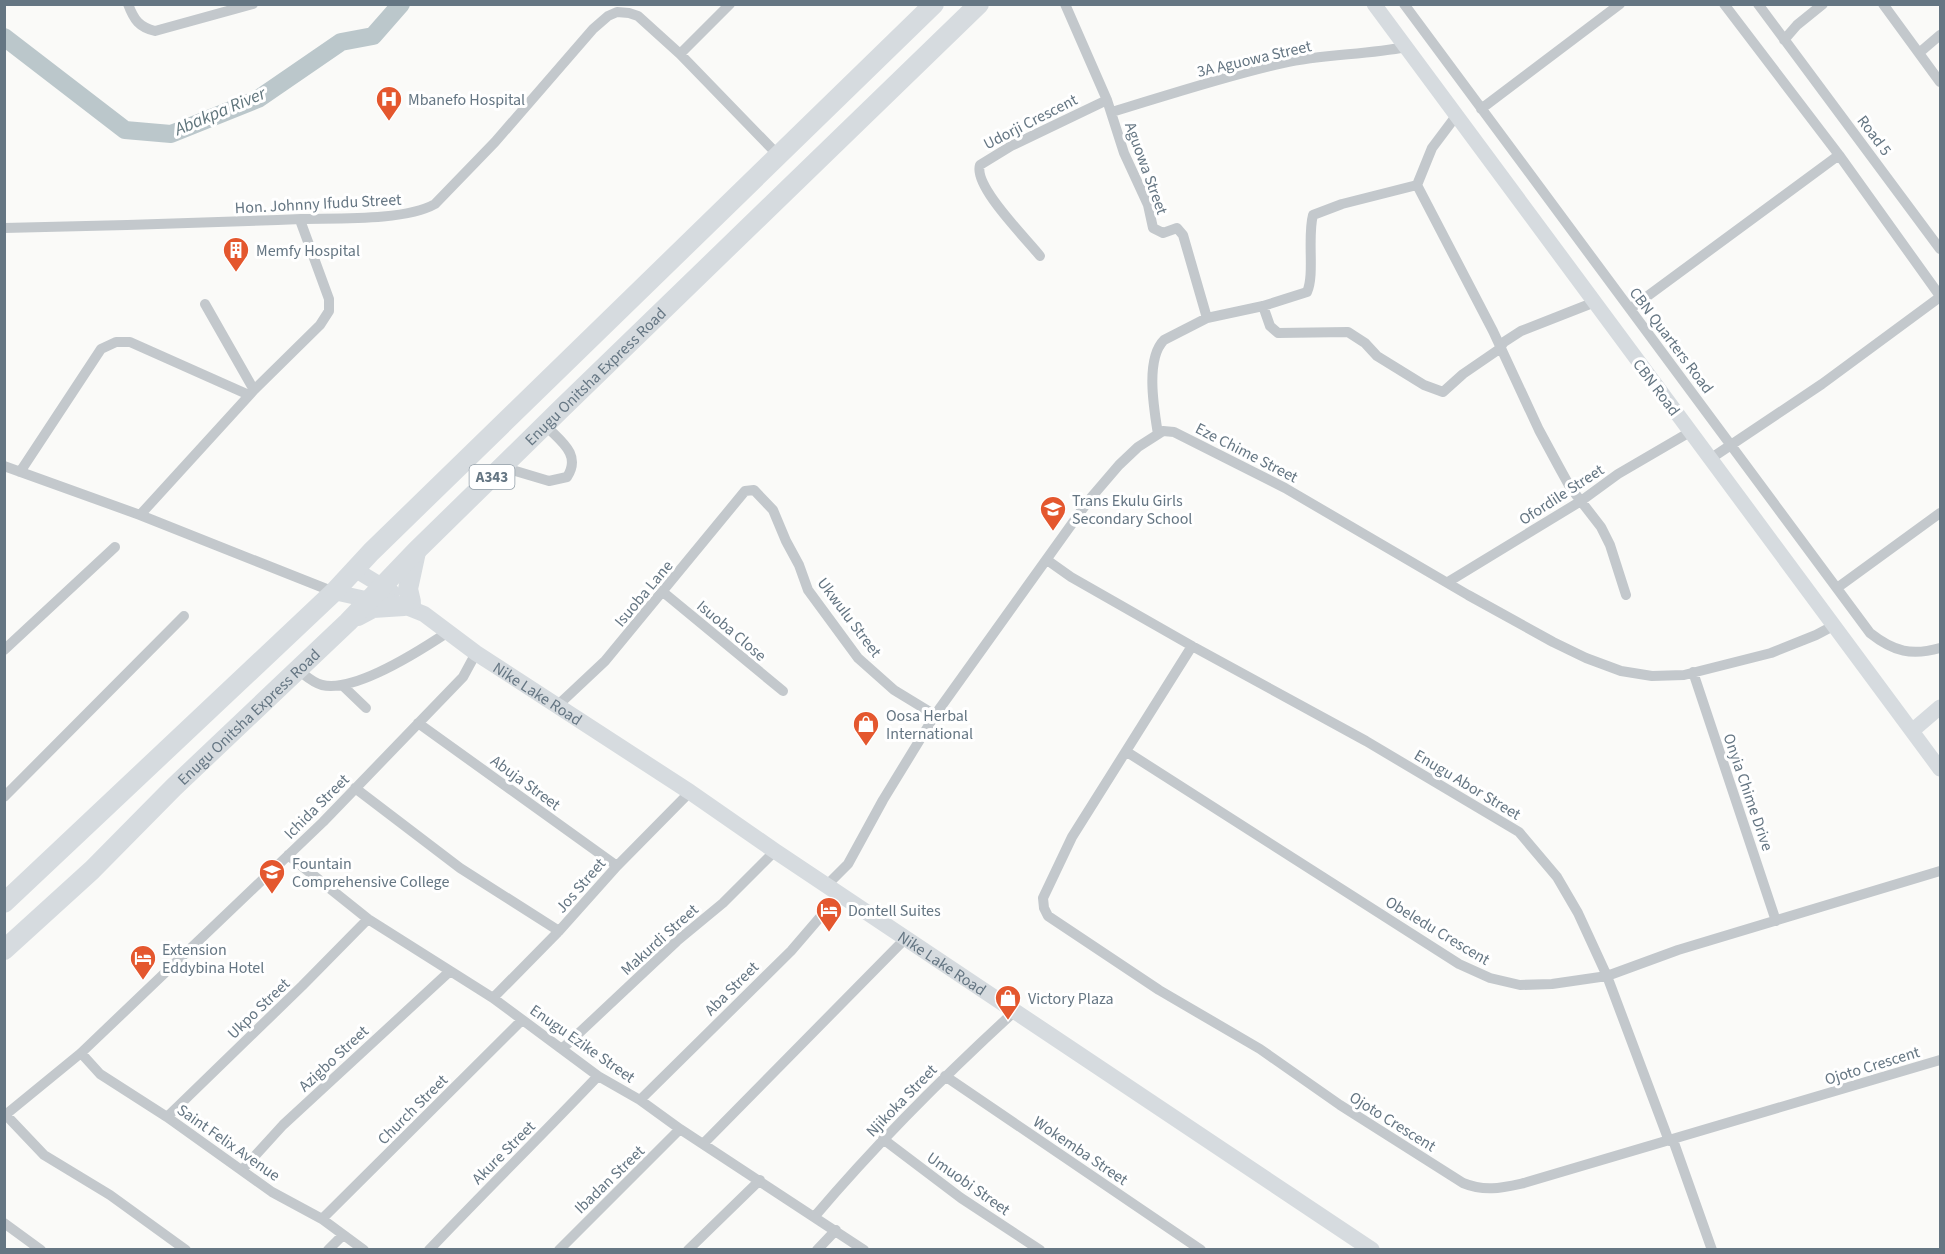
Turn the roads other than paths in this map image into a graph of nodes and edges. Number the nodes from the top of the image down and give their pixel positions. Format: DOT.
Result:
graph roads {
  1 [pos="128,4"];
  2 [pos="253,4"];
  3 [pos="626,4"];
  4 [pos="730,4"];
  5 [pos="934,4"];
  6 [pos="979,4"];
  7 [pos="1065,4"];
  8 [pos="1374,4"];
  9 [pos="1404,4"];
  10 [pos="1620,4"];
  11 [pos="1724,4"];
  12 [pos="1758,4"];
  13 [pos="1823,4"];
  14 [pos="1883,4"];
  15 [pos="1607,8"];
  16 [pos="638,16"];
  17 [pos="1941,34"];
  18 [pos="1784,40"];
  19 [pos="1406,47"];
  20 [pos="1918,53"];
  21 [pos="680,54"];
  22 [pos="1941,82"];
  23 [pos="1107,100"];
  24 [pos="1481,109"];
  25 [pos="1112,112"];
  26 [pos="1456,116"];
  27 [pos="778,155"];
  28 [pos="1839,156"];
  29 [pos="1417,185"];
  30 [pos="300,219"];
  31 [pos="4,228"];
  32 [pos="1941,249"];
  33 [pos="1040,256"];
  34 [pos="1941,297"];
  35 [pos="1595,302"];
  36 [pos="205,304"];
  37 [pos="1263,306"];
  38 [pos="1630,309"];
  39 [pos="1207,318"];
  40 [pos="1500,346"];
  41 [pos="251,392"];
  42 [pos="545,425"];
  43 [pos="1162,432"];
  44 [pos="1690,432"];
  45 [pos="1731,445"];
  46 [pos="1710,459"];
  47 [pos="4,466"];
  48 [pos="502,467"];
  49 [pos="20,472"];
  50 [pos="745,491"];
  51 [pos="1581,501"];
  52 [pos="1941,513"];
  53 [pos="140,515"];
  54 [pos="115,548"];
  55 [pos="416,551"];
  56 [pos="1047,560"];
  57 [pos="354,569"];
  58 [pos="1448,582"];
  59 [pos="1836,588"];
  60 [pos="334,592"];
  61 [pos="663,592"];
  62 [pos="375,594"];
  63 [pos="1626,595"];
  64 [pos="413,607"];
  65 [pos="184,616"];
  66 [pos="348,622"];
  67 [pos="1833,626"];
  68 [pos="448,632"];
  69 [pos="1192,646"];
  70 [pos="1941,648"];
  71 [pos="4,650"];
  72 [pos="476,652"];
  73 [pos="298,670"];
  74 [pos="1693,672"];
  75 [pos="342,685"];
  76 [pos="783,691"];
  77 [pos="556,707"];
  78 [pos="1941,707"];
  79 [pos="366,708"];
  80 [pos="936,715"];
  81 [pos="418,723"];
  82 [pos="1912,731"];
  83 [pos="1127,752"];
  84 [pos="1941,769"];
  85 [pos="355,788"];
  86 [pos="690,792"];
  87 [pos="4,797"];
  88 [pos="775,851"];
  89 [pos="288,855"];
  90 [pos="617,866"];
  91 [pos="1941,871"];
  92 [pos="833,890"];
  93 [pos="4,903"];
  94 [pos="368,919"];
  95 [pos="1776,921"];
  96 [pos="559,931"];
  97 [pos="906,939"];
  98 [pos="4,950"];
  99 [pos="449,972"];
  100 [pos="1606,975"];
  101 [pos="493,998"];
  102 [pos="1015,1011"];
  103 [pos="522,1020"];
  104 [pos="563,1048"];
  105 [pos="81,1053"];
  106 [pos="1941,1060"];
  107 [pos="598,1076"];
  108 [pos="945,1076"];
  109 [pos="640,1100"];
  110 [pos="5,1115"];
  111 [pos="167,1117"];
  112 [pos="680,1129"];
  113 [pos="883,1139"];
  114 [pos="1671,1140"];
  115 [pos="703,1143"];
  116 [pos="242,1170"];
  117 [pos="760,1180"];
  118 [pos="815,1216"];
  119 [pos="322,1220"];
  120 [pos="4,1223"];
  121 [pos="836,1230"];
  122 [pos="343,1235"];
  123 [pos="41,1250"];
  124 [pos="186,1250"];
  125 [pos="328,1250"];
  126 [pos="364,1250"];
  127 [pos="429,1250"];
  128 [pos="559,1250"];
  129 [pos="688,1250"];
  130 [pos="817,1250"];
  131 [pos="864,1250"];
  132 [pos="1040,1250"];
  133 [pos="1201,1250"];
  134 [pos="1372,1250"];
  135 [pos="1712,1250"];
  1 -- 2 [label="street"];
  3 -- 16 [label="street"];
  4 -- 21 [label="street"];
  5 -- 27 [label="highway, Enugu Onitsha Express Road / A343"];
  6 -- 42 [label="highway, Enugu Onitsha Express Road / A343"];
  7 -- 23 [label="street, Aguowa Street"];
  8 -- 19 [label="main road, CBN Road"];
  9 -- 24 [label="street, CBN Quarters Road"];
  10 -- 15 [label="street"];
  11 -- 28 [label="street"];
  12 -- 18 [label="street, Road 5"];
  13 -- 18 [label="street"];
  14 -- 20 [label="street"];
  15 -- 24 [label="street"];
  16 -- 21 [label="street"];
  16 -- 30 [label="street, Hon. Johnny Ifudu Street"];
  17 -- 20 [label="street"];
  18 -- 32 [label="street, Road 5"];
  19 -- 25 [label="street, 3A Aguowa Street"];
  19 -- 26 [label="main road, CBN Road"];
  20 -- 22 [label="street"];
  21 -- 27 [label="street"];
  23 -- 25 [label="street, Aguowa Street"];
  23 -- 33 [label="street, Udorji Crescent"];
  24 -- 38 [label="street, CBN Quarters Road"];
  25 -- 39 [label="street, Aguowa Street"];
  26 -- 29 [label="street"];
  26 -- 35 [label="main road, CBN Road"];
  27 -- 57 [label="highway, Enugu Onitsha Express Road / A343"];
  28 -- 34 [label="street"];
  28 -- 38 [label="street"];
  29 -- 37 [label="street"];
  29 -- 40 [label="street"];
  30 -- 31 [label="street, Hon. Johnny Ifudu Street"];
  30 -- 41 [label="street"];
  34 -- 45 [label="street"];
  35 -- 40 [label="street"];
  35 -- 44 [label="main road, CBN Road"];
  36 -- 41 [label="street"];
  37 -- 39 [label="street"];
  37 -- 40 [label="street"];
  38 -- 45 [label="street, CBN Quarters Road"];
  39 -- 43 [label="street, Eze Chime Street"];
  40 -- 51 [label="street"];
  41 -- 49 [label="street"];
  41 -- 53 [label="street"];
  42 -- 48 [label="highway, Enugu Onitsha Express Road / A343"];
  42 -- 48 [label="street"];
  43 -- 56 [label="street"];
  43 -- 58 [label="street, Eze Chime Street"];
  44 -- 46 [label="main road, CBN Road"];
  44 -- 51 [label="street, Ofordile Street"];
  45 -- 46 [label="street"];
  45 -- 59 [label="street, CBN Quarters Road"];
  46 -- 67 [label="main road, CBN Road"];
  47 -- 49 [label="street"];
  48 -- 55 [label="highway, Enugu Onitsha Express Road / A343"];
  49 -- 53 [label="street"];
  50 -- 61 [label="street, Isuoba Lane"];
  50 -- 80 [label="street, Ukwulu Street"];
  51 -- 58 [label="street, Ofordile Street"];
  51 -- 63 [label="street"];
  52 -- 59 [label="street"];
  53 -- 60 [label="street"];
  54 -- 71 [label="street"];
  55 -- 62 [label="highway, Enugu Onitsha Express Road / A343"];
  55 -- 64 [label="highway"];
  56 -- 69 [label="street, Enugu Abor Street"];
  56 -- 80 [label="street"];
  57 -- 60 [label="highway, Enugu Onitsha Express Road / A343"];
  57 -- 62 [label="main road"];
  58 -- 74 [label="street, Eze Chime Street"];
  59 -- 70 [label="street, CBN Quarters Road"];
  60 -- 62 [label="main road, Nike Lake Road"];
  60 -- 93 [label="highway, Enugu Onitsha Express Road / A343"];
  61 -- 76 [label="street, Isuoba Close"];
  61 -- 77 [label="street, Isuoba Lane"];
  62 -- 64 [label="main road, Nike Lake Road"];
  62 -- 66 [label="highway, Enugu Onitsha Express Road / A343"];
  64 -- 66 [label="highway"];
  64 -- 68 [label="main road, Nike Lake Road"];
  65 -- 87 [label="street"];
  66 -- 73 [label="highway, Enugu Onitsha Express Road / A343"];
  67 -- 74 [label="street, Eze Chime Street"];
  67 -- 82 [label="main road, CBN Road"];
  68 -- 72 [label="main road, Nike Lake Road"];
  68 -- 75 [label="street"];
  69 -- 83 [label="street, Ojoto Crescent"];
  69 -- 100 [label="street, Enugu Abor Street"];
  72 -- 77 [label="main road, Nike Lake Road"];
  72 -- 81 [label="street, Ichida Street"];
  73 -- 75 [label="street"];
  73 -- 98 [label="highway, Enugu Onitsha Express Road / A343"];
  74 -- 95 [label="street, Onyia Chime Drive"];
  75 -- 79 [label="street"];
  77 -- 86 [label="main road, Nike Lake Road"];
  78 -- 82 [label="main road"];
  80 -- 92 [label="street"];
  81 -- 85 [label="street, Ichida Street"];
  81 -- 90 [label="street, Abuja Street"];
  82 -- 84 [label="main road, CBN Road"];
  83 -- 100 [label="street, Obeledu Crescent"];
  83 -- 114 [label="street, Ojoto Crescent"];
  85 -- 89 [label="street, Ichida Street"];
  85 -- 96 [label="street"];
  86 -- 88 [label="main road, Nike Lake Road"];
  86 -- 90 [label="street, Jos Street"];
  88 -- 92 [label="main road, Nike Lake Road"];
  88 -- 104 [label="street, Makurdi Street"];
  89 -- 94 [label="street, Enugu Ezike Street"];
  89 -- 105 [label="street, Ichida Street"];
  90 -- 96 [label="street, Jos Street"];
  91 -- 95 [label="street, Obeledu Crescent"];
  92 -- 97 [label="main road, Nike Lake Road"];
  92 -- 109 [label="street, Aba Street"];
  94 -- 99 [label="street, Enugu Ezike Street"];
  94 -- 111 [label="street, Ukpo Street"];
  95 -- 100 [label="street, Obeledu Crescent"];
  96 -- 101 [label="street, Jos Street"];
  97 -- 102 [label="main road, Nike Lake Road"];
  97 -- 115 [label="street"];
  99 -- 101 [label="street, Enugu Ezike Street"];
  99 -- 116 [label="street, Azigbo Street"];
  100 -- 114 [label="street, Enugu Abor Street"];
  101 -- 103 [label="street, Enugu Ezike Street"];
  102 -- 108 [label="street, Njikoka Street"];
  102 -- 134 [label="main road, Nike Lake Road"];
  103 -- 104 [label="street, Enugu Ezike Street"];
  103 -- 119 [label="street, Church Street"];
  104 -- 107 [label="street, Enugu Ezike Street"];
  105 -- 110 [label="street, Ichida Street"];
  105 -- 111 [label="street, Saint Felix Avenue"];
  106 -- 114 [label="street, Ojoto Crescent"];
  107 -- 109 [label="street, Enugu Ezike Street"];
  107 -- 127 [label="street, Akure Street"];
  108 -- 113 [label="street, Njikoka Street"];
  108 -- 133 [label="street, Wokemba Street"];
  109 -- 112 [label="street, Enugu Ezike Street"];
  110 -- 124 [label="street"];
  111 -- 116 [label="street, Saint Felix Avenue"];
  112 -- 115 [label="street, Enugu Ezike Street"];
  112 -- 128 [label="street, Ibadan Street"];
  113 -- 118 [label="street, Njikoka Street"];
  113 -- 132 [label="street, Umuobi Street"];
  114 -- 135 [label="street, Enugu Abor Street"];
  115 -- 117 [label="street, Enugu Ezike Street"];
  116 -- 119 [label="street, Saint Felix Avenue"];
  117 -- 118 [label="street, Enugu Ezike Street"];
  117 -- 129 [label="street"];
  118 -- 121 [label="street, Enugu Ezike Street"];
  119 -- 122 [label="street, Saint Felix Avenue"];
  120 -- 123 [label="street"];
  121 -- 130 [label="street"];
  121 -- 131 [label="street, Enugu Ezike Street"];
  122 -- 125 [label="street"];
  122 -- 126 [label="street, Saint Felix Avenue"];
}
